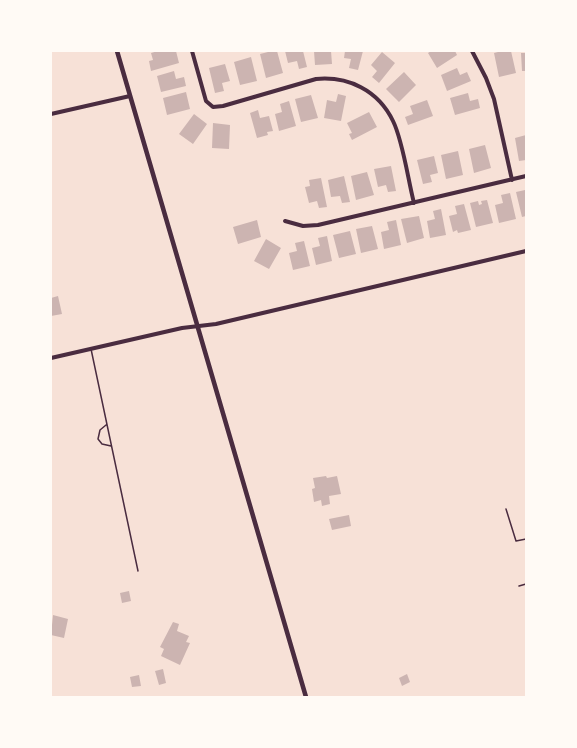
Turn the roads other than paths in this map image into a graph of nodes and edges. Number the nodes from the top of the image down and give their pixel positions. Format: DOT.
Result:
graph roads {
  1 [pos="117,51"];
  2 [pos="192,51"];
  3 [pos="473,51"];
  4 [pos="130,96"];
  5 [pos="51,114"];
  6 [pos="526,176"];
  7 [pos="512,180"];
  8 [pos="414,203"];
  9 [pos="285,221"];
  10 [pos="526,251"];
  11 [pos="198,326"];
  12 [pos="91,348"];
  13 [pos="51,358"];
  14 [pos="107,425"];
  15 [pos="112,446"];
  16 [pos="506,509"];
  17 [pos="526,539"];
  18 [pos="138,571"];
  19 [pos="526,584"];
  20 [pos="519,586"];
  21 [pos="306,697"];
  1 -- 4 [label="street"];
  2 -- 8 [label="street"];
  3 -- 7 [label="street"];
  4 -- 5 [label="street"];
  4 -- 11 [label="street"];
  6 -- 7 [label="street"];
  7 -- 8 [label="street"];
  8 -- 9 [label="street"];
  10 -- 11 [label="street"];
  11 -- 12 [label="street"];
  11 -- 21 [label="street"];
  12 -- 13 [label="street"];
  12 -- 14 [label="lane"];
  14 -- 15 [label="lane"];
  14 -- 15 [label="lane"];
  15 -- 18 [label="lane"];
  16 -- 17 [label="lane"];
  19 -- 20 [label="lane"];
}
